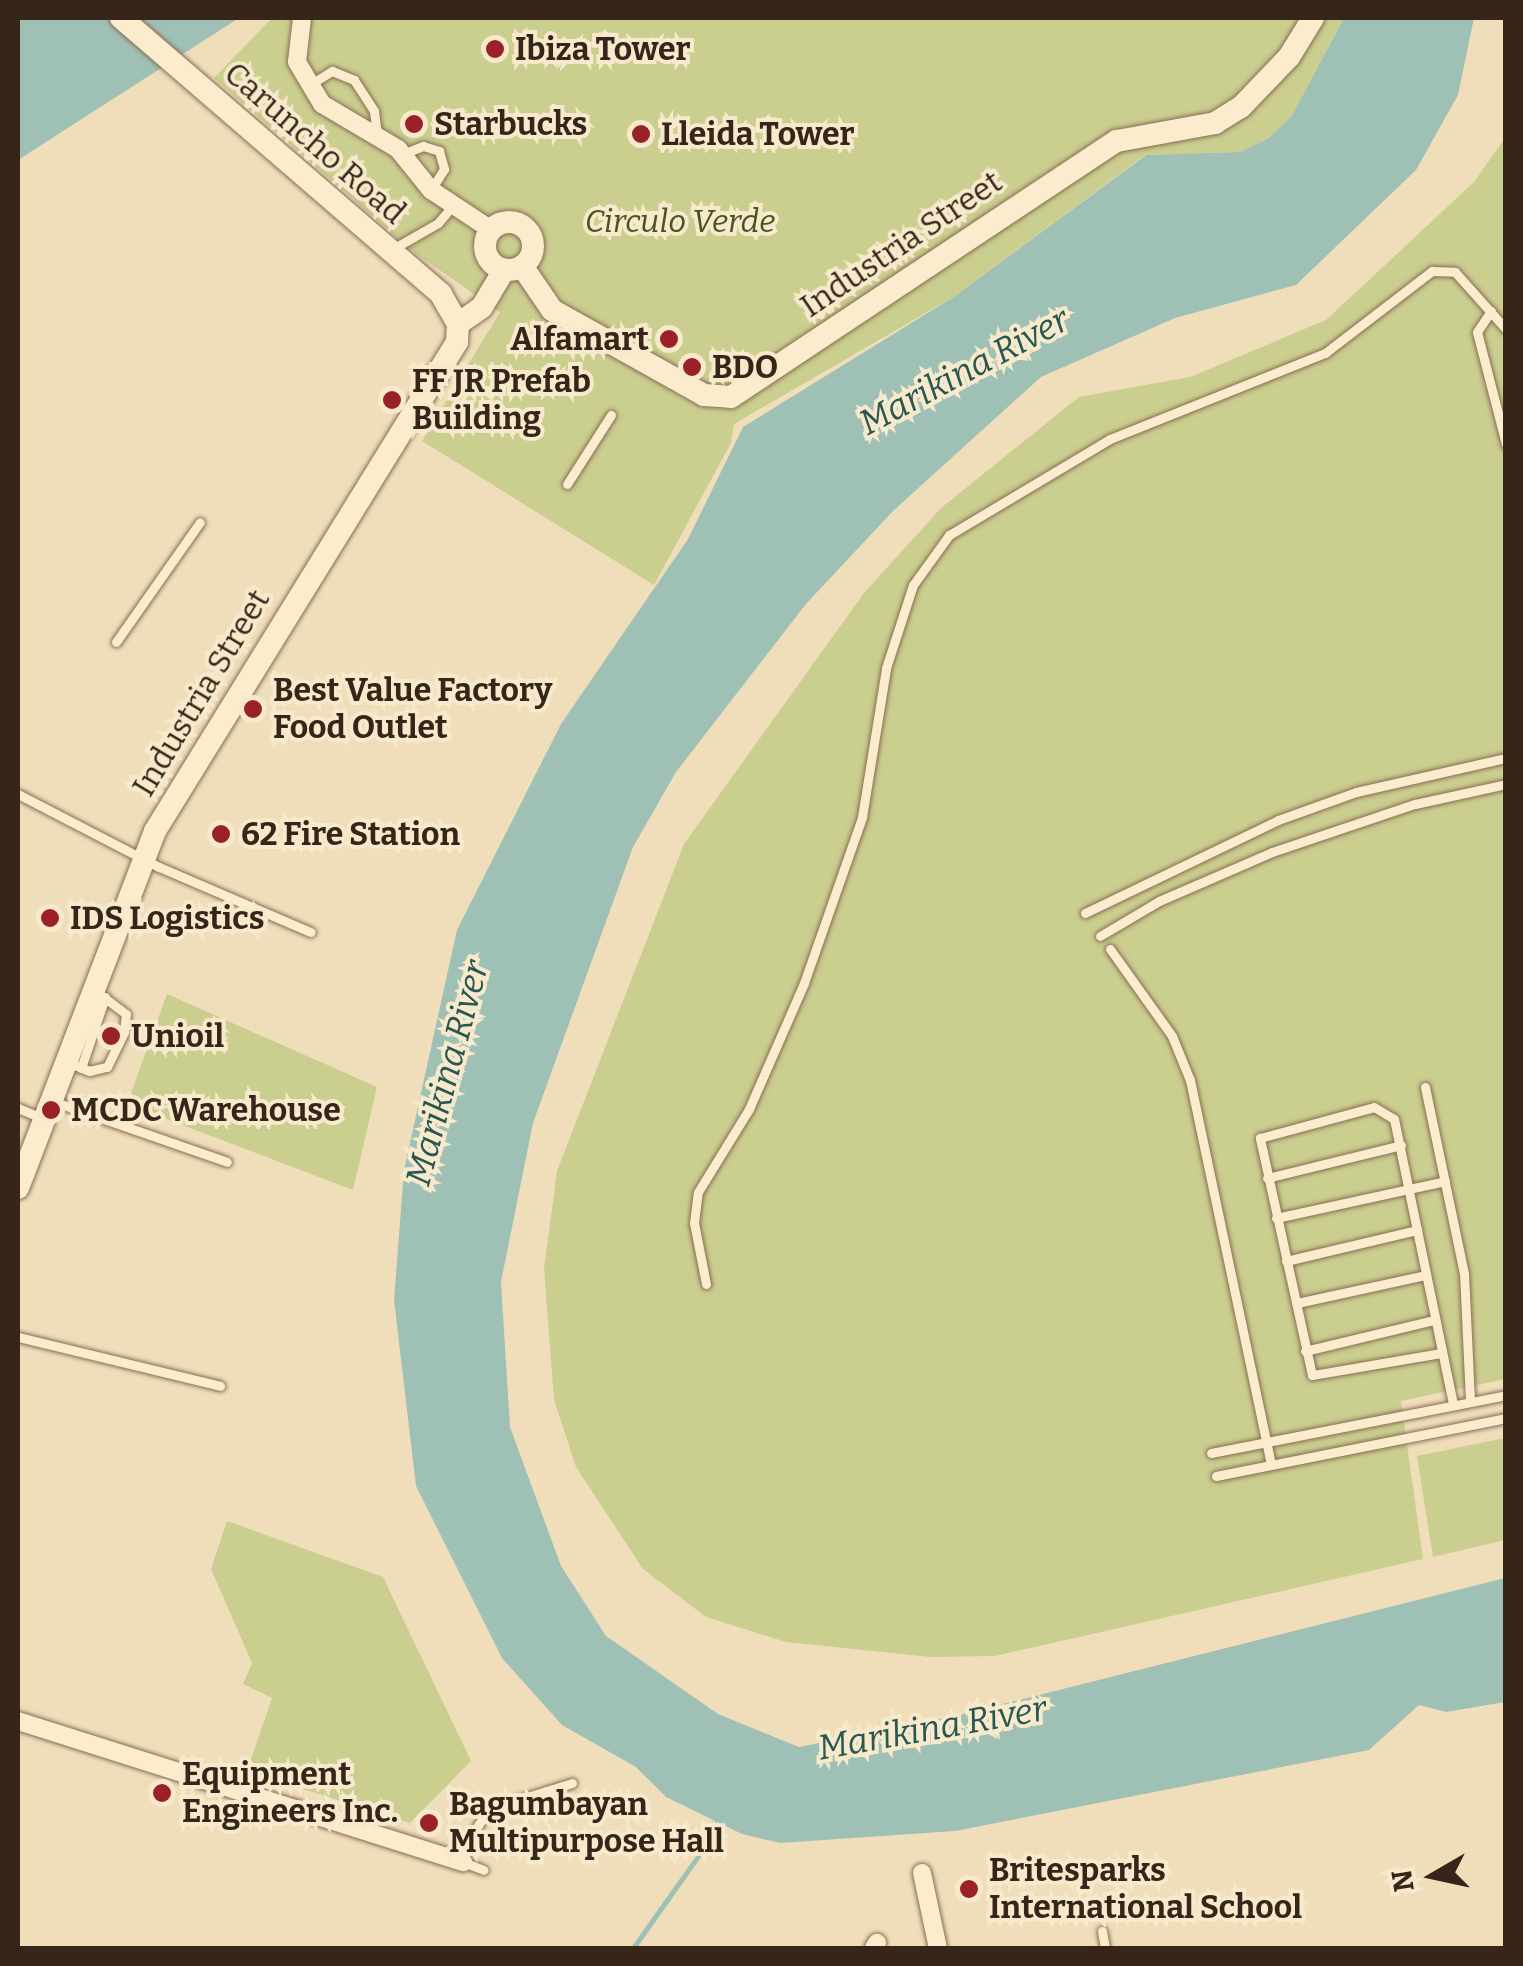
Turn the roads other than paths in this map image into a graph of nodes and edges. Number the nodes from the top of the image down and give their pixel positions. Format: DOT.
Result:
graph roads {
  1 [pos="121,18"];
  2 [pos="302,18"];
  3 [pos="1313,18"];
  4 [pos="311,84"];
  5 [pos="378,134"];
  6 [pos="402,154"];
  7 [pos="431,190"];
  8 [pos="453,206"];
  9 [pos="490,230"];
  10 [pos="389,251"];
  11 [pos="513,268"];
  12 [pos="1491,310"];
  13 [pos="458,324"];
  14 [pos="1506,329"];
  15 [pos="611,415"];
  16 [pos="1506,444"];
  17 [pos="567,484"];
  18 [pos="200,522"];
  19 [pos="116,642"];
  20 [pos="1506,758"];
  21 [pos="1506,784"];
  22 [pos="18,794"];
  23 [pos="144,859"];
  24 [pos="1085,913"];
  25 [pos="311,932"];
  26 [pos="1100,936"];
  27 [pos="1110,949"];
  28 [pos="100,994"];
  29 [pos="74,1065"];
  30 [pos="1425,1088"];
  31 [pos="18,1108"];
  32 [pos="48,1110"];
  33 [pos="1401,1145"];
  34 [pos="227,1162"];
  35 [pos="1267,1178"];
  36 [pos="1445,1181"];
  37 [pos="18,1188"];
  38 [pos="1409,1188"];
  39 [pos="1276,1218"];
  40 [pos="1417,1230"];
  41 [pos="1286,1261"];
  42 [pos="1425,1275"];
  43 [pos="706,1284"];
  44 [pos="1297,1303"];
  45 [pos="1434,1320"];
  46 [pos="18,1336"];
  47 [pos="1305,1351"];
  48 [pos="1441,1353"];
  49 [pos="220,1386"];
  50 [pos="1506,1395"];
  51 [pos="1470,1402"];
  52 [pos="1453,1405"];
  53 [pos="1506,1418"];
  54 [pos="1266,1442"];
  55 [pos="1211,1452"];
  56 [pos="1271,1465"];
  57 [pos="1216,1476"];
  58 [pos="18,1721"];
  59 [pos="572,1783"];
  60 [pos="459,1861"];
  61 [pos="484,1870"];
  62 [pos="922,1873"];
  63 [pos="1102,1931"];
  64 [pos="938,1948"];
  65 [pos="1105,1948"];
  1 -- 10 [label="street, Caruncho Road"];
  2 -- 4 [label="street"];
  3 -- 11 [label="street, Industria Street"];
  4 -- 5 [label="street"];
  4 -- 5 [label="lane"];
  5 -- 6 [label="street"];
  6 -- 7 [label="street"];
  6 -- 7 [label="lane"];
  7 -- 8 [label="street"];
  8 -- 9 [label="street"];
  8 -- 10 [label="lane"];
  9 -- 11 [label="street"];
  9 -- 11 [label="street"];
  10 -- 13 [label="street, Caruncho Road"];
  11 -- 13 [label="street, Industria Street"];
  12 -- 14 [label="lane"];
  12 -- 16 [label="lane"];
  12 -- 43 [label="lane"];
  13 -- 23 [label="street, Industria Street"];
  15 -- 17 [label="lane"];
  18 -- 19 [label="lane"];
  20 -- 24 [label="lane"];
  21 -- 26 [label="lane"];
  22 -- 23 [label="lane"];
  23 -- 25 [label="lane"];
  23 -- 28 [label="street, Industria Street"];
  27 -- 54 [label="lane"];
  28 -- 29 [label="street, Industria Street"];
  28 -- 29 [label="lane"];
  29 -- 32 [label="street, Industria Street"];
  30 -- 36 [label="lane"];
  31 -- 32 [label="lane"];
  32 -- 34 [label="lane"];
  32 -- 37 [label="street, Industria Street"];
  33 -- 35 [label="lane"];
  33 -- 35 [label="lane"];
  33 -- 38 [label="lane"];
  35 -- 39 [label="lane"];
  36 -- 38 [label="lane"];
  36 -- 51 [label="lane"];
  38 -- 39 [label="lane"];
  38 -- 40 [label="lane"];
  39 -- 41 [label="lane"];
  40 -- 41 [label="lane"];
  40 -- 42 [label="lane"];
  41 -- 44 [label="lane"];
  42 -- 44 [label="lane"];
  42 -- 45 [label="lane"];
  44 -- 47 [label="lane"];
  45 -- 47 [label="lane"];
  45 -- 48 [label="lane"];
  46 -- 49 [label="lane"];
  47 -- 48 [label="lane"];
  48 -- 52 [label="lane"];
  50 -- 51 [label="lane"];
  51 -- 52 [label="lane"];
  52 -- 54 [label="lane"];
  53 -- 56 [label="lane"];
  54 -- 55 [label="lane"];
  54 -- 56 [label="lane"];
  56 -- 57 [label="lane"];
  58 -- 60 [label="street"];
  59 -- 60 [label="lane"];
  60 -- 61 [label="lane"];
  62 -- 64 [label="street"];
  63 -- 65 [label="lane"];
}
